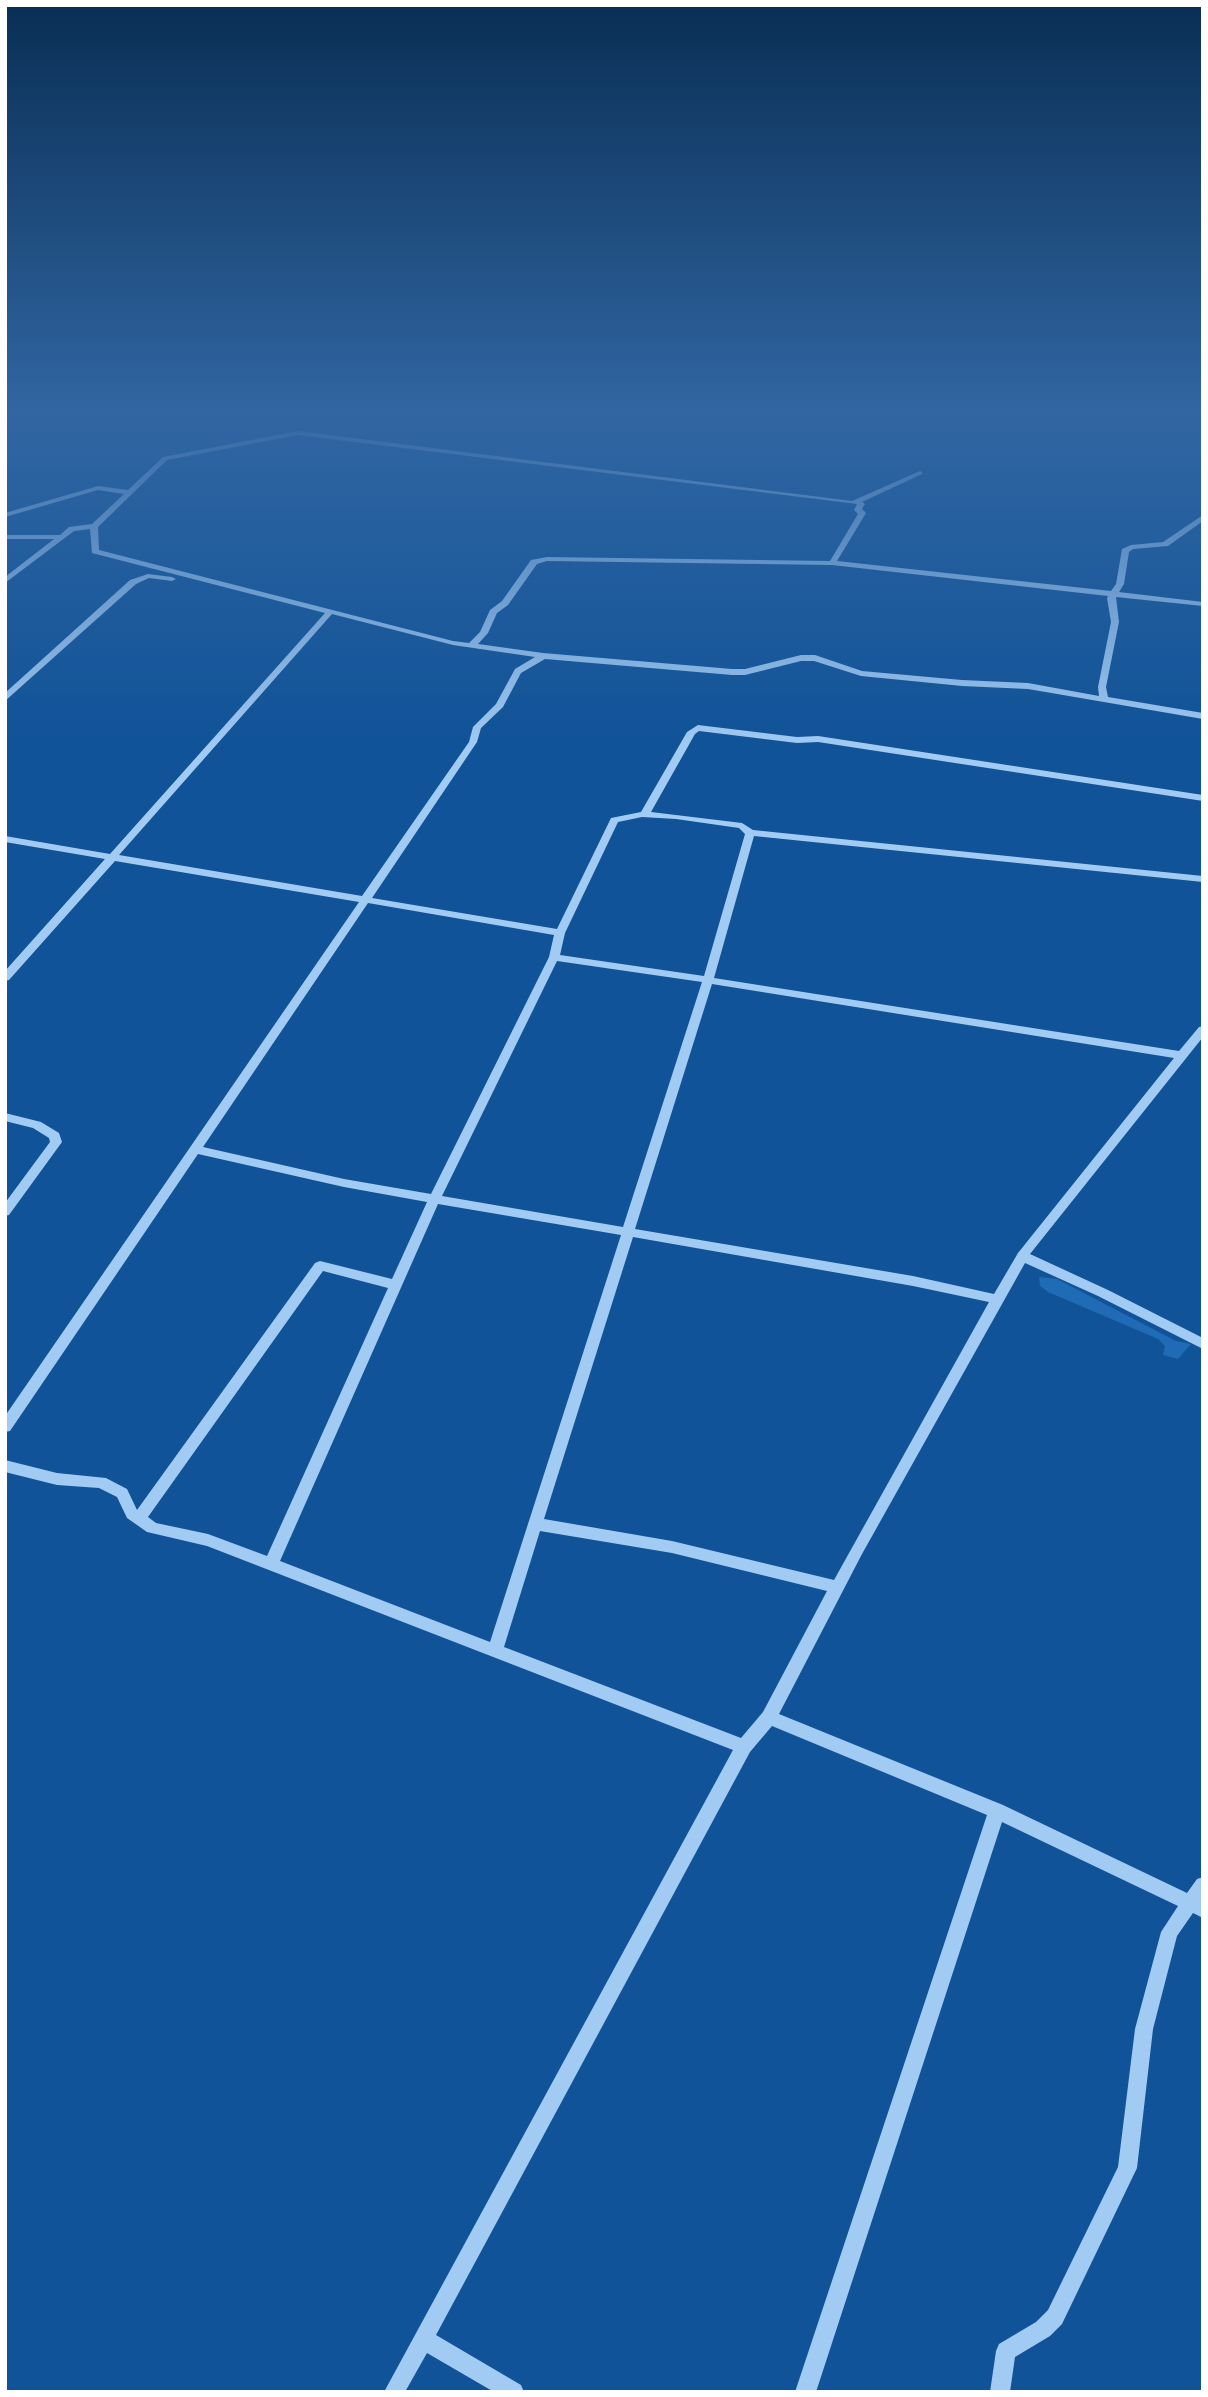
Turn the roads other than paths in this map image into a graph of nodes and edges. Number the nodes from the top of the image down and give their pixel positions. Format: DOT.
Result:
graph roads {
  1 [pos="94,526"];
  2 [pos="88,527"];
  3 [pos="854,527"];
  4 [pos="1185,527"];
  5 [pos="5,537"];
  6 [pos="63,537"];
  7 [pos="832,563"];
  8 [pos="5,581"];
  9 [pos="236,588"];
  10 [pos="1112,595"];
  11 [pos="1203,604"];
  12 [pos="329,613"];
  13 [pos="471,646"];
  14 [pos="543,656"];
  15 [pos="1104,697"];
  16 [pos="5,698"];
  17 [pos="1203,716"];
  18 [pos="1203,798"];
  19 [pos="646,812"];
  20 [pos="750,833"];
  21 [pos="5,839"];
  22 [pos="112,858"];
  23 [pos="1203,879"];
  24 [pos="365,900"];
  25 [pos="560,933"];
  26 [pos="554,957"];
  27 [pos="5,978"];
  28 [pos="708,980"];
  29 [pos="1203,1028"];
  30 [pos="1180,1055"];
  31 [pos="5,1117"];
  32 [pos="198,1150"];
  33 [pos="435,1197"];
  34 [pos="5,1212"];
  35 [pos="629,1232"];
  36 [pos="1022,1256"];
  37 [pos="396,1285"];
  38 [pos="997,1299"];
  39 [pos="1203,1344"];
  40 [pos="5,1427"];
  41 [pos="5,1466"];
  42 [pos="139,1520"];
  43 [pos="536,1524"];
  44 [pos="272,1563"];
  45 [pos="837,1587"];
  46 [pos="495,1651"];
  47 [pos="769,1717"];
  48 [pos="744,1747"];
  49 [pos="997,1811"];
  50 [pos="1203,1885"];
  51 [pos="1197,1906"];
  52 [pos="423,2339"];
  53 [pos="394,2392"];
  54 [pos="514,2392"];
  55 [pos="805,2392"];
  56 [pos="1000,2392"];
  1 -- 9 [label="street"];
  2 -- 6 [label="street"];
  3 -- 7 [label="street"];
  4 -- 10 [label="street"];
  5 -- 6 [label="street"];
  6 -- 8 [label="street"];
  7 -- 10 [label="street"];
  7 -- 13 [label="street"];
  9 -- 12 [label="street"];
  9 -- 16 [label="street"];
  10 -- 11 [label="street"];
  10 -- 15 [label="street"];
  12 -- 13 [label="street"];
  12 -- 22 [label="street"];
  13 -- 14 [label="street"];
  14 -- 15 [label="street"];
  14 -- 24 [label="street"];
  15 -- 17 [label="street"];
  18 -- 19 [label="street"];
  20 -- 23 [label="street"];
  20 -- 25 [label="street"];
  20 -- 28 [label="street"];
  21 -- 22 [label="street"];
  22 -- 24 [label="street"];
  22 -- 27 [label="street"];
  24 -- 25 [label="street"];
  24 -- 32 [label="street"];
  25 -- 26 [label="street"];
  26 -- 28 [label="street"];
  26 -- 33 [label="street"];
  28 -- 30 [label="street"];
  28 -- 35 [label="street"];
  29 -- 30 [label="street"];
  30 -- 36 [label="street"];
  31 -- 34 [label="street"];
  32 -- 33 [label="street"];
  32 -- 40 [label="street"];
  33 -- 35 [label="street"];
  33 -- 37 [label="street"];
  35 -- 38 [label="street"];
  35 -- 43 [label="street"];
  36 -- 38 [label="street"];
  36 -- 39 [label="street"];
  37 -- 42 [label="street"];
  37 -- 44 [label="street"];
  38 -- 45 [label="street"];
  41 -- 42 [label="street"];
  42 -- 44 [label="street"];
  43 -- 45 [label="street"];
  43 -- 46 [label="street"];
  44 -- 46 [label="street"];
  45 -- 47 [label="street"];
  46 -- 48 [label="street"];
  47 -- 48 [label="street"];
  47 -- 49 [label="street"];
  48 -- 52 [label="street"];
  49 -- 51 [label="street"];
  49 -- 55 [label="street"];
  50 -- 51 [label="street"];
  51 -- 56 [label="street"];
  52 -- 53 [label="street"];
  52 -- 54 [label="street"];
}
